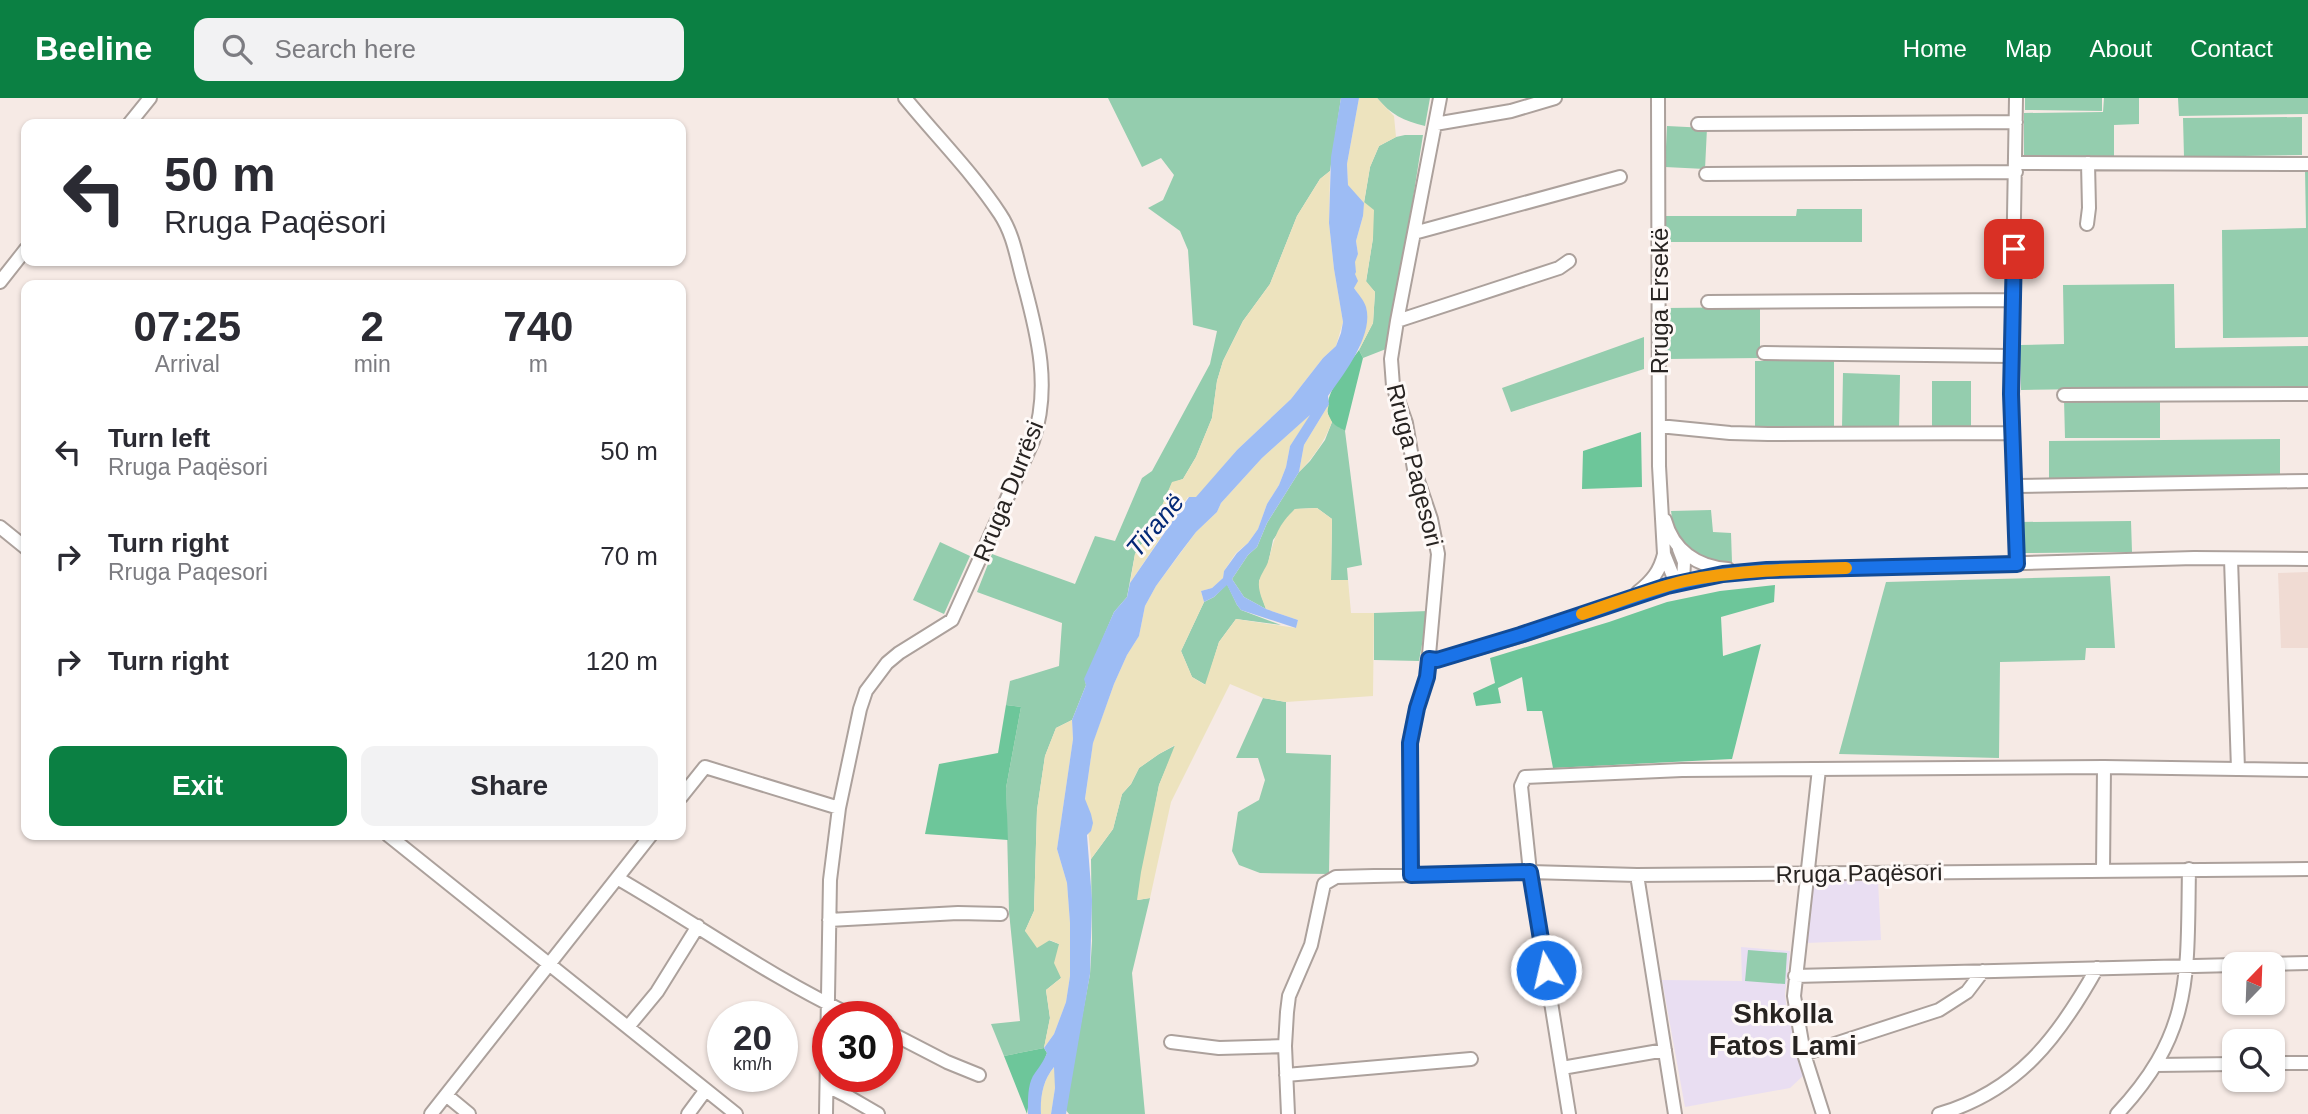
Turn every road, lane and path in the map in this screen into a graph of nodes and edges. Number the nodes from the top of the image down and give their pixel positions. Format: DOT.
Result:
graph roads {
  1 [pos="150,98"];
  2 [pos="905,98"];
  3 [pos="1440,98"];
  4 [pos="1555,98"];
  5 [pos="1658,98"];
  6 [pos="2016,98"];
  7 [pos="133,119"];
  8 [pos="2016,122"];
  9 [pos="1435,124"];
  10 [pos="1698,124"];
  11 [pos="2088,163"];
  12 [pos="2308,164"];
  13 [pos="2016,167"];
  14 [pos="1706,174"];
  15 [pos="1620,177"];
  16 [pos="2087,224"];
  17 [pos="1414,233"];
  18 [pos="21,255"];
  19 [pos="1569,261"];
  20 [pos="0,282"];
  21 [pos="2012,300"];
  22 [pos="1708,302"];
  23 [pos="1397,321"];
  24 [pos="1764,353"];
  25 [pos="2011,356"];
  26 [pos="2308,394"];
  27 [pos="2064,395"];
  28 [pos="1659,426"];
  29 [pos="2012,433"];
  30 [pos="2308,481"];
  31 [pos="2015,486"];
  32 [pos="1661,504"];
  33 [pos="0,527"];
  34 [pos="21,544"];
  35 [pos="1679,548"];
  36 [pos="1664,554"];
  37 [pos="2231,559"];
  38 [pos="2308,559"];
  39 [pos="2017,564"];
  40 [pos="1753,571"];
  41 [pos="1683,582"];
  42 [pos="1633,597"];
  43 [pos="1429,659"];
  44 [pos="2104,767"];
  45 [pos="1819,769"];
  46 [pos="2238,769"];
  47 [pos="2308,770"];
  48 [pos="686,791"];
  49 [pos="839,808"];
  50 [pos="394,840"];
  51 [pos="647,840"];
  52 [pos="2189,869"];
  53 [pos="2308,869"];
  54 [pos="2103,870"];
  55 [pos="1530,872"];
  56 [pos="1807,874"];
  57 [pos="1411,875"];
  58 [pos="1637,875"];
  59 [pos="617,878"];
  60 [pos="1001,914"];
  61 [pos="830,920"];
  62 [pos="698,926"];
  63 [pos="2286,963"];
  64 [pos="2308,963"];
  65 [pos="549,964"];
  66 [pos="2222,965"];
  67 [pos="2188,966"];
  68 [pos="2096,968"];
  69 [pos="1983,971"];
  70 [pos="1795,976"];
  71 [pos="822,1001"];
  72 [pos="828,1001"];
  73 [pos="628,1027"];
  74 [pos="903,1039"];
  75 [pos="1171,1042"];
  76 [pos="1286,1046"];
  77 [pos="1665,1051"];
  78 [pos="1804,1054"];
  79 [pos="1471,1059"];
  80 [pos="2308,1062"];
  81 [pos="2222,1063"];
  82 [pos="2285,1063"];
  83 [pos="2156,1065"];
  84 [pos="1562,1068"];
  85 [pos="979,1075"];
  86 [pos="1286,1075"];
  87 [pos="705,1091"];
  88 [pos="827,1092"];
  89 [pos="839,1092"];
  90 [pos="446,1095"];
  91 [pos="431,1114"];
  92 [pos="469,1114"];
  93 [pos="688,1114"];
  94 [pos="736,1114"];
  95 [pos="826,1114"];
  96 [pos="877,1114"];
  97 [pos="1288,1114"];
  98 [pos="1569,1114"];
  99 [pos="1675,1114"];
  100 [pos="1823,1114"];
  101 [pos="1939,1114"];
  102 [pos="2117,1114"];
  1 -- 7 [label="street"];
  2 -- 49 [label="street, Rruga Durrësi"];
  3 -- 9 [label="street, Rruga Paqesori"];
  4 -- 9 [label="street"];
  5 -- 28 [label="street, Rruga Ersekë"];
  6 -- 8 [label="street"];
  8 -- 10 [label="street"];
  8 -- 13 [label="street"];
  9 -- 17 [label="street, Rruga Paqesori"];
  11 -- 12 [label="street"];
  11 -- 13 [label="street"];
  11 -- 16 [label="street"];
  13 -- 14 [label="street"];
  13 -- 21 [label="street"];
  15 -- 17 [label="street"];
  17 -- 23 [label="street, Rruga Paqesori"];
  18 -- 20 [label="street"];
  19 -- 23 [label="street"];
  21 -- 22 [label="street"];
  21 -- 25 [label="street"];
  23 -- 43 [label="street, Rruga Paqesori"];
  24 -- 25 [label="street"];
  25 -- 29 [label="street"];
  26 -- 27 [label="street"];
  28 -- 29 [label="street"];
  28 -- 32 [label="street, Rruga Ersekë"];
  29 -- 31 [label="street"];
  30 -- 31 [label="street"];
  31 -- 39 [label="street"];
  32 -- 35 [label="street"];
  32 -- 36 [label="street, Rruga Ersekë"];
  33 -- 34 [label="street"];
  35 -- 40 [label="street"];
  35 -- 41 [label="street"];
  36 -- 41 [label="street"];
  36 -- 42 [label="street"];
  37 -- 38 [label="street"];
  37 -- 39 [label="street"];
  37 -- 46 [label="street"];
  39 -- 40 [label="street"];
  40 -- 41 [label="street"];
  41 -- 42 [label="street"];
  42 -- 43 [label="street"];
  43 -- 57 [label="street, Rruga Paqesori"];
  44 -- 45 [label="street"];
  44 -- 46 [label="street"];
  44 -- 54 [label="street"];
  45 -- 55 [label="street"];
  45 -- 56 [label="street"];
  46 -- 47 [label="street"];
  48 -- 49 [label="street"];
  49 -- 61 [label="street, Rruga Durrësi"];
  50 -- 65 [label="street"];
  51 -- 59 [label="street"];
  52 -- 53 [label="street, Rruga Paqësori"];
  52 -- 54 [label="street, Rruga Paqësori"];
  52 -- 67 [label="street"];
  54 -- 56 [label="street, Rruga Paqësori"];
  55 -- 57 [label="street, Rruga Paqësori"];
  55 -- 58 [label="street, Rruga Paqësori"];
  55 -- 84 [label="street"];
  56 -- 58 [label="street, Rruga Paqësori"];
  56 -- 70 [label="street"];
  57 -- 76 [label="street, Rruga Paqësori"];
  58 -- 77 [label="street"];
  59 -- 62 [label="street"];
  59 -- 65 [label="street"];
  60 -- 61 [label="street"];
  61 -- 72 [label="street, Rruga Durrësi"];
  62 -- 71 [label="street"];
  62 -- 73 [label="street"];
  63 -- 64 [label="street"];
  65 -- 73 [label="street"];
  65 -- 90 [label="street"];
  66 -- 67 [label="street"];
  67 -- 68 [label="street"];
  67 -- 83 [label="street"];
  68 -- 69 [label="street"];
  68 -- 101 [label="street"];
  69 -- 70 [label="street"];
  69 -- 78 [label="street"];
  70 -- 78 [label="street"];
  73 -- 87 [label="street"];
  74 -- 85 [label="street"];
  75 -- 76 [label="street"];
  76 -- 86 [label="street, Rruga Paqësori"];
  77 -- 84 [label="street"];
  77 -- 99 [label="street"];
  78 -- 100 [label="street"];
  79 -- 86 [label="street"];
  80 -- 82 [label="street"];
  81 -- 83 [label="street"];
  83 -- 102 [label="street"];
  84 -- 98 [label="street"];
  86 -- 97 [label="street, Rruga Paqësori"];
  87 -- 93 [label="street"];
  87 -- 94 [label="street"];
  88 -- 95 [label="street, Rruga Durrësi"];
  89 -- 96 [label="street"];
  90 -- 91 [label="street"];
  90 -- 92 [label="street"];
}
